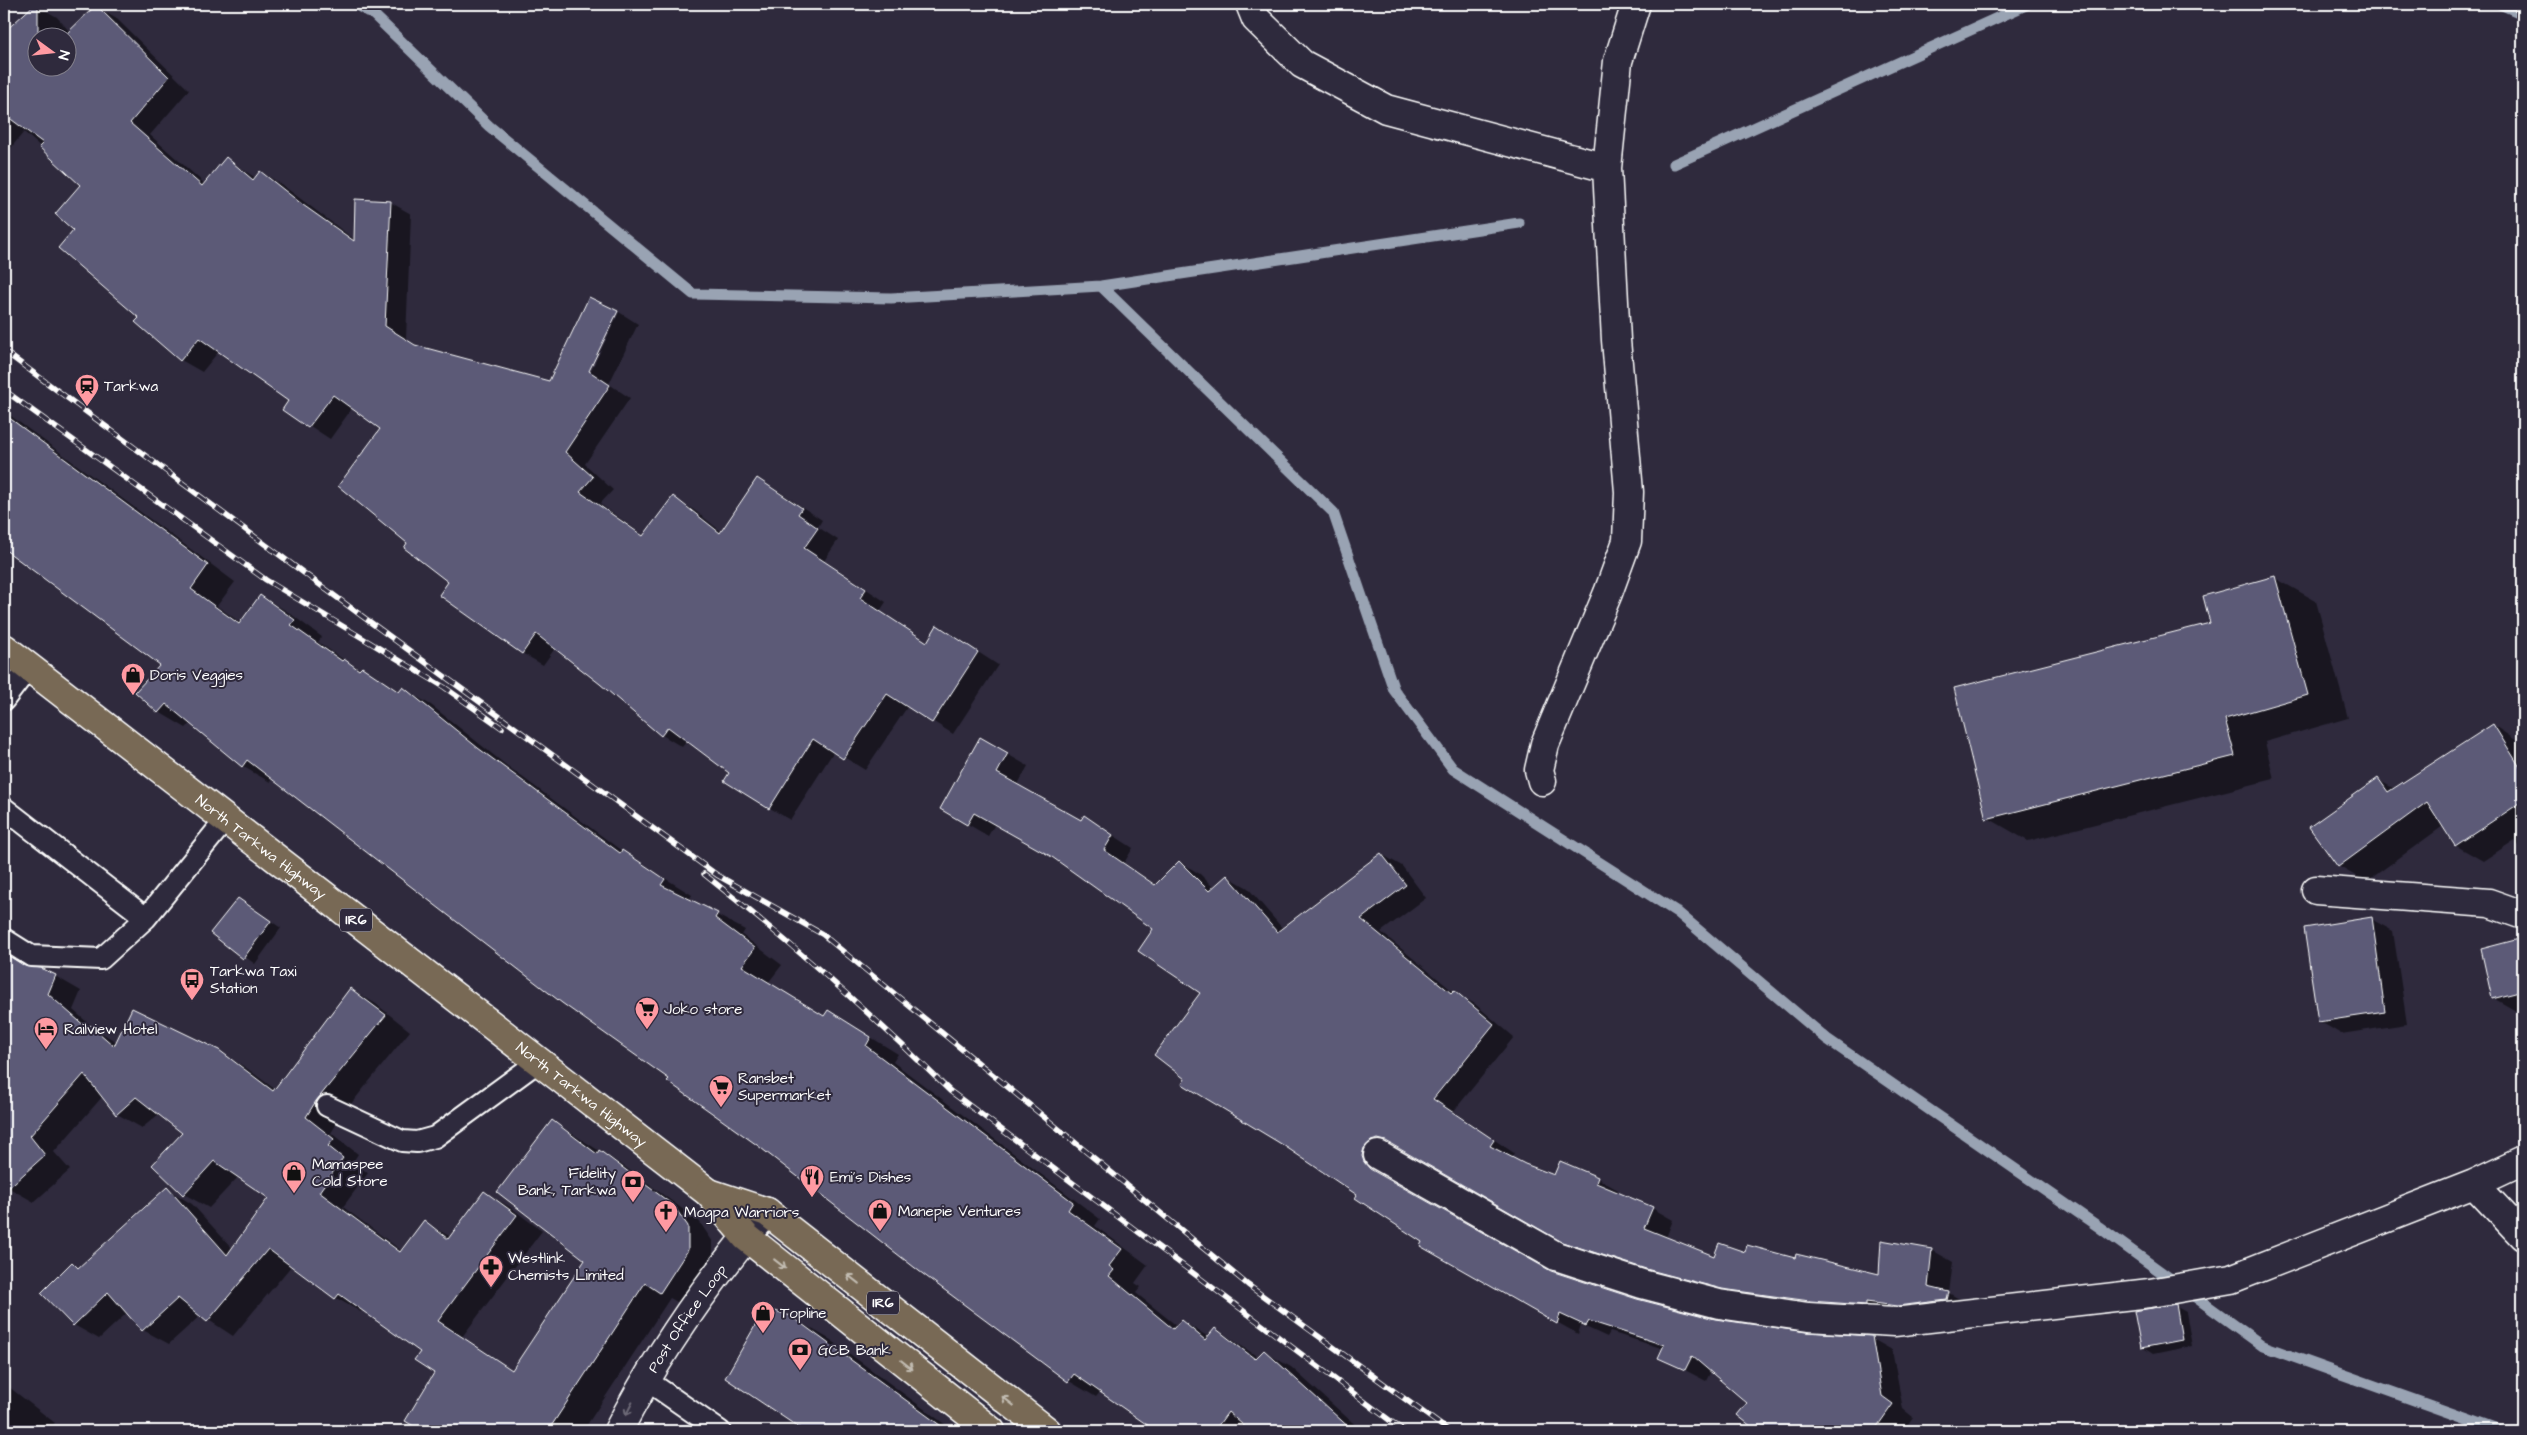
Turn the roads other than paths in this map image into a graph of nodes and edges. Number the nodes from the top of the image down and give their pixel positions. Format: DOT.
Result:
graph roads {
  1 [pos="1250,4"];
  2 [pos="1636,4"];
  3 [pos="1607,168"];
  4 [pos="4,648"];
  5 [pos="29,667"];
  6 [pos="4,700"];
  7 [pos="1542,781"];
  8 [pos="4,808"];
  9 [pos="226,819"];
  10 [pos="2316,890"];
  11 [pos="2523,915"];
  12 [pos="146,918"];
  13 [pos="4,939"];
  14 [pos="539,1061"];
  15 [pos="328,1106"];
  16 [pos="1378,1156"];
  17 [pos="2523,1161"];
  18 [pos="2474,1184"];
  19 [pos="709,1192"];
  20 [pos="768,1212"];
  21 [pos="2523,1236"];
  22 [pos="746,1237"];
  23 [pos="645,1379"];
  24 [pos="618,1431"];
  25 [pos="720,1431"];
  26 [pos="991,1431"];
  27 [pos="1047,1431"];
  1 -- 3 [label="street"];
  2 -- 3 [label="street"];
  3 -- 7 [label="street"];
  4 -- 5 [label="main road, North Tarkwa Highway / IR6"];
  5 -- 6 [label="lane"];
  5 -- 9 [label="main road, North Tarkwa Highway / IR6"];
  8 -- 12 [label="lane"];
  9 -- 12 [label="lane"];
  9 -- 14 [label="main road, North Tarkwa Highway / IR6"];
  10 -- 11 [label="street"];
  12 -- 13 [label="lane"];
  14 -- 15 [label="lane"];
  14 -- 19 [label="main road, North Tarkwa Highway / IR6"];
  16 -- 18 [label="street"];
  17 -- 18 [label="street"];
  18 -- 21 [label="street"];
  19 -- 20 [label="main road, North Tarkwa Highway / IR6"];
  19 -- 22 [label="main road, North Tarkwa Highway / IR6"];
  20 -- 22 [label="street, Post Office Loop"];
  27 -- 20 [label="main road, North Tarkwa Highway / IR6, one-way"];
  22 -- 23 [label="street, Post Office Loop"];
  22 -- 26 [label="main road, North Tarkwa Highway / IR6, one-way"];
  23 -- 24 [label="street, Post Office Loop, one-way"];
  23 -- 25 [label="lane"];
}
